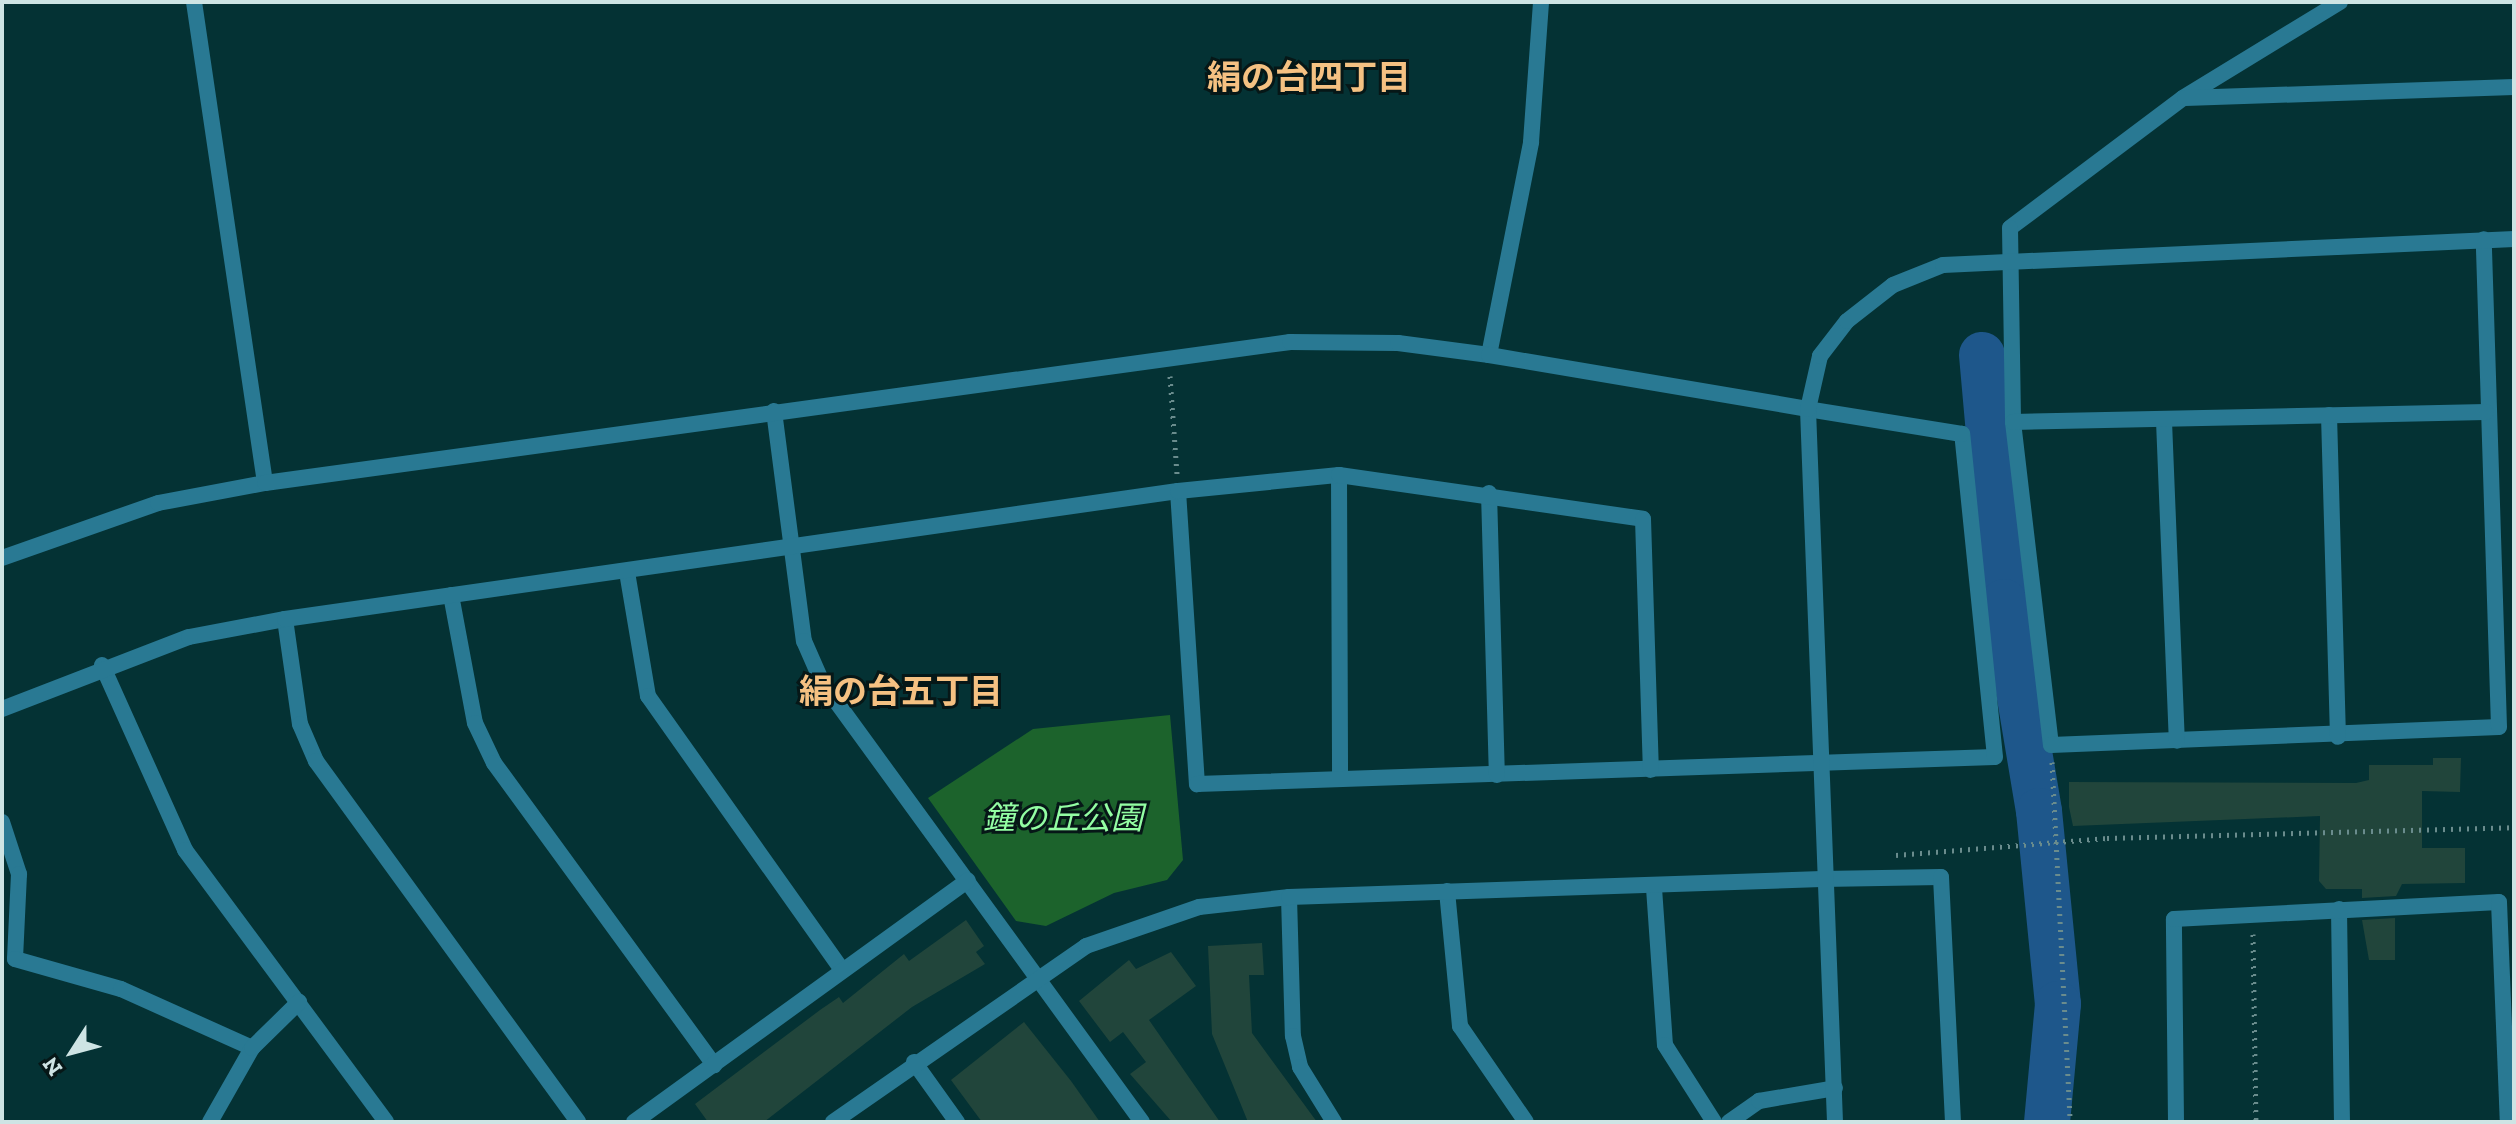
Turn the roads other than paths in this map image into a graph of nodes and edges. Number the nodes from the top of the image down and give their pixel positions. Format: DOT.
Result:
graph roads {
  1 [pos="194,2"];
  2 [pos="1541,2"];
  3 [pos="2340,2"];
  4 [pos="2514,87"];
  5 [pos="2183,98"];
  6 [pos="2484,239"];
  7 [pos="2514,239"];
  8 [pos="2008,257"];
  9 [pos="1489,355"];
  10 [pos="1808,409"];
  11 [pos="774,411"];
  12 [pos="2486,412"];
  13 [pos="2329,415"];
  14 [pos="2164,421"];
  15 [pos="2013,422"];
  16 [pos="1339,475"];
  17 [pos="265,483"];
  18 [pos="1178,491"];
  19 [pos="1489,493"];
  20 [pos="793,549"];
  21 [pos="2,558"];
  22 [pos="627,572"];
  23 [pos="451,595"];
  24 [pos="285,619"];
  25 [pos="102,665"];
  26 [pos="2,709"];
  27 [pos="2338,737"];
  28 [pos="2177,741"];
  29 [pos="1817,764"];
  30 [pos="1651,770"];
  31 [pos="1497,775"];
  32 [pos="1340,779"];
  33 [pos="2,822"];
  34 [pos="1822,879"];
  35 [pos="968,880"];
  36 [pos="1654,888"];
  37 [pos="1447,891"];
  38 [pos="1289,897"];
  39 [pos="2339,909"];
  40 [pos="8,958"];
  41 [pos="842,970"];
  42 [pos="1038,975"];
  43 [pos="299,1002"];
  44 [pos="252,1048"];
  45 [pos="914,1062"];
  46 [pos="714,1065"];
  47 [pos="2511,1074"];
  48 [pos="1835,1088"];
  49 [pos="210,1122"];
  50 [pos="386,1122"];
  51 [pos="578,1122"];
  52 [pos="634,1122"];
  53 [pos="833,1122"];
  54 [pos="957,1122"];
  55 [pos="1142,1122"];
  56 [pos="1334,1122"];
  57 [pos="1526,1122"];
  58 [pos="1714,1122"];
  59 [pos="1729,1122"];
  60 [pos="1835,1122"];
  61 [pos="1953,1122"];
  62 [pos="2176,1122"];
  63 [pos="2342,1122"];
  64 [pos="2508,1122"];
  1 -- 17 [label="street"];
  2 -- 9 [label="street"];
  3 -- 5 [label="street"];
  4 -- 5 [label="street"];
  5 -- 8 [label="street"];
  6 -- 7 [label="street"];
  6 -- 8 [label="street"];
  6 -- 12 [label="street"];
  8 -- 10 [label="street"];
  8 -- 15 [label="street"];
  9 -- 10 [label="street"];
  9 -- 11 [label="street"];
  10 -- 29 [label="street"];
  10 -- 29 [label="street"];
  11 -- 17 [label="street"];
  11 -- 20 [label="street"];
  12 -- 13 [label="street"];
  12 -- 27 [label="street"];
  13 -- 14 [label="street"];
  13 -- 27 [label="street"];
  14 -- 15 [label="street"];
  14 -- 28 [label="street"];
  15 -- 28 [label="street"];
  16 -- 18 [label="street"];
  16 -- 19 [label="street"];
  16 -- 32 [label="street"];
  17 -- 21 [label="street"];
  18 -- 20 [label="street"];
  18 -- 32 [label="street"];
  19 -- 30 [label="street"];
  19 -- 31 [label="street"];
  20 -- 22 [label="street"];
  20 -- 35 [label="street"];
  22 -- 23 [label="street"];
  22 -- 41 [label="street"];
  23 -- 24 [label="street"];
  23 -- 46 [label="street"];
  24 -- 25 [label="street"];
  24 -- 51 [label="street"];
  25 -- 26 [label="street"];
  25 -- 43 [label="street"];
  27 -- 28 [label="street"];
  29 -- 30 [label="street"];
  29 -- 34 [label="street"];
  30 -- 31 [label="street"];
  31 -- 32 [label="street"];
  33 -- 40 [label="street"];
  34 -- 36 [label="street"];
  34 -- 48 [label="street"];
  34 -- 61 [label="street"];
  35 -- 41 [label="street"];
  35 -- 42 [label="street"];
  36 -- 37 [label="street"];
  36 -- 58 [label="street"];
  37 -- 38 [label="street"];
  37 -- 57 [label="street"];
  38 -- 42 [label="street"];
  38 -- 56 [label="street"];
  39 -- 47 [label="street"];
  39 -- 62 [label="street"];
  39 -- 63 [label="street"];
  40 -- 44 [label="street"];
  41 -- 46 [label="street"];
  42 -- 45 [label="street"];
  42 -- 55 [label="street"];
  43 -- 44 [label="street"];
  43 -- 50 [label="street"];
  44 -- 49 [label="street"];
  45 -- 53 [label="street"];
  45 -- 54 [label="street"];
  46 -- 52 [label="street"];
  47 -- 64 [label="street"];
  48 -- 59 [label="street"];
  48 -- 60 [label="street"];
}
